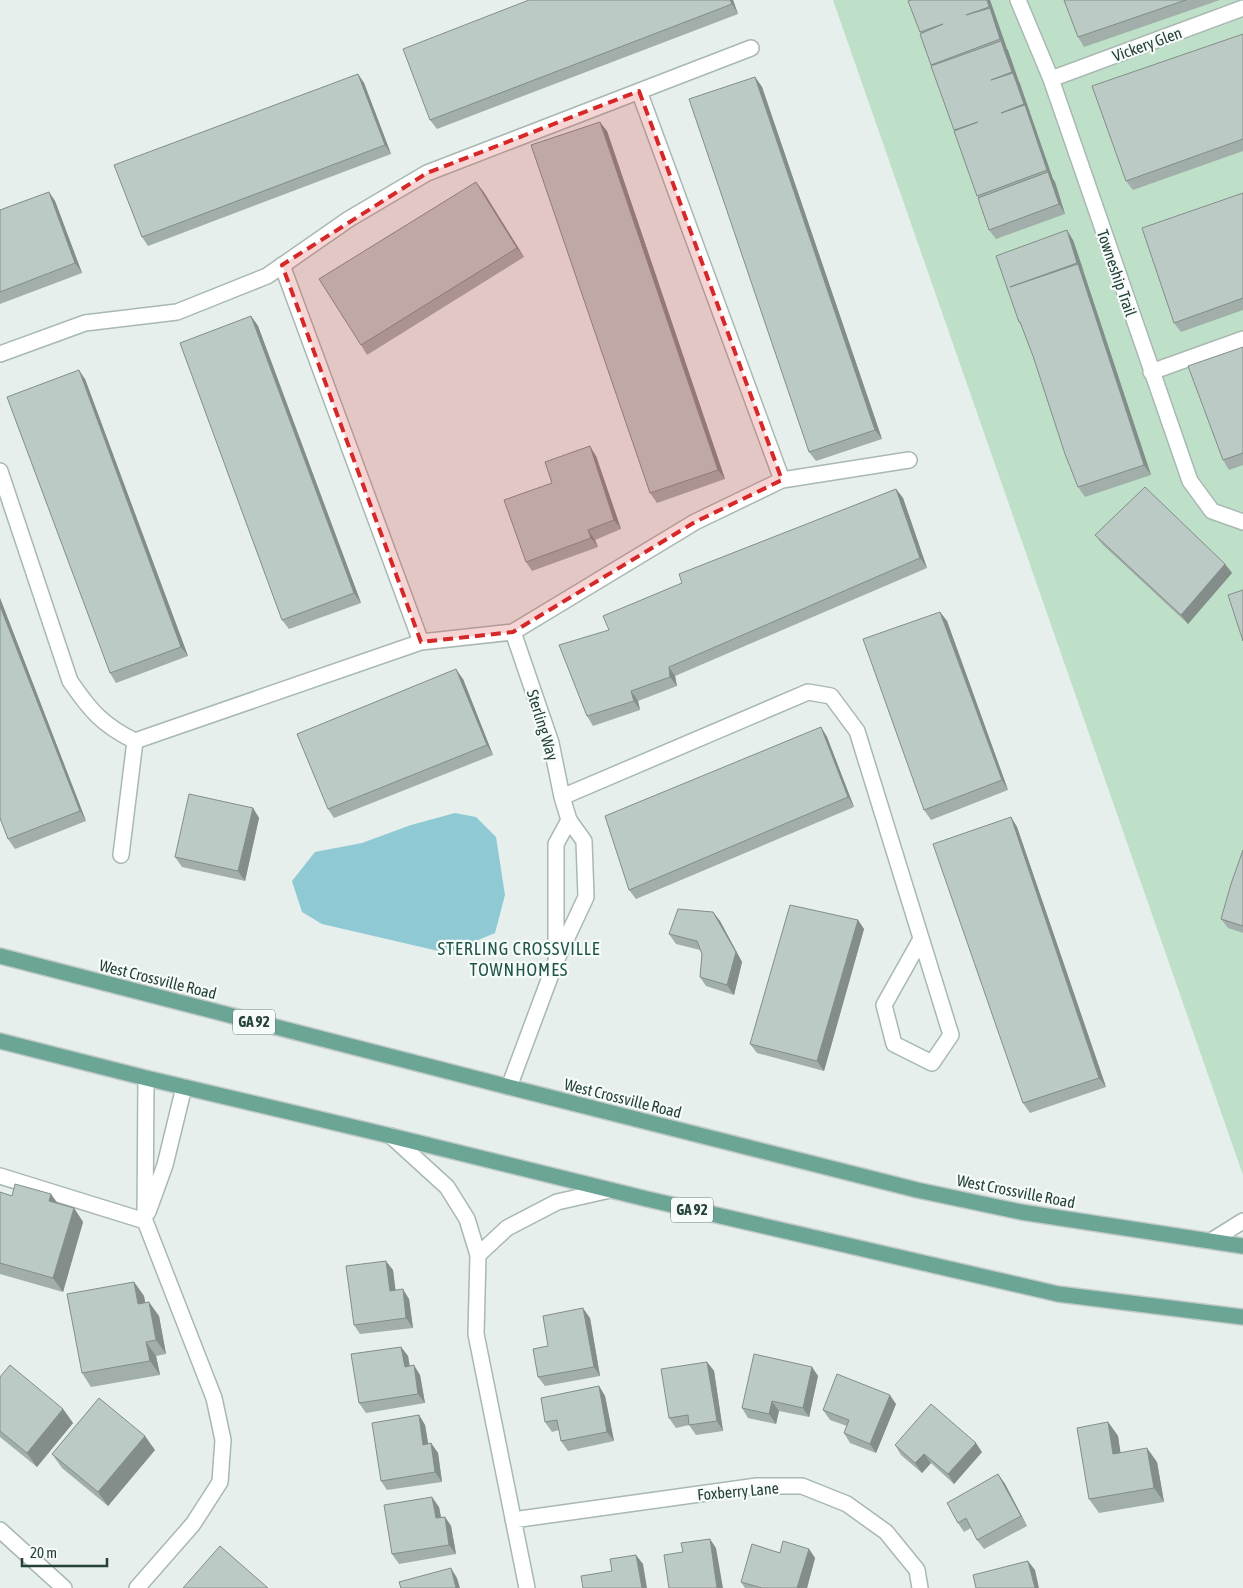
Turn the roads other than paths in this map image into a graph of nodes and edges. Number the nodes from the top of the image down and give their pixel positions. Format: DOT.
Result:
graph roads {
  1 [pos="1018,0"];
  2 [pos="1243,8"];
  3 [pos="751,48"];
  4 [pos="1051,79"];
  5 [pos="639,91"];
  6 [pos="282,265"];
  7 [pos="1243,339"];
  8 [pos="0,354"];
  9 [pos="1151,372"];
  10 [pos="909,460"];
  11 [pos="0,471"];
  12 [pos="782,480"];
  13 [pos="1243,522"];
  14 [pos="513,632"];
  15 [pos="421,642"];
  16 [pos="135,741"];
  17 [pos="562,797"];
  18 [pos="569,820"];
  19 [pos="121,855"];
  20 [pos="921,939"];
  21 [pos="0,956"];
  22 [pos="556,961"];
  23 [pos="0,1041"];
  24 [pos="146,1078"];
  25 [pos="184,1087"];
  26 [pos="509,1087"];
  27 [pos="392,1136"];
  28 [pos="0,1176"];
  29 [pos="610,1190"];
  30 [pos="145,1221"];
  31 [pos="1243,1221"];
  32 [pos="1211,1241"];
  33 [pos="1243,1246"];
  34 [pos="478,1254"];
  35 [pos="1243,1317"];
  36 [pos="513,1520"];
  37 [pos="0,1530"];
  38 [pos="64,1588"];
  39 [pos="137,1588"];
  40 [pos="527,1588"];
  41 [pos="920,1588"];
  1 -- 4 [label="street, Towneship Trail"];
  2 -- 4 [label="street, Vickery Glen"];
  3 -- 5 [label="street"];
  4 -- 9 [label="street, Towneship Trail"];
  5 -- 6 [label="street"];
  5 -- 12 [label="street"];
  6 -- 8 [label="street"];
  6 -- 15 [label="street"];
  7 -- 9 [label="street"];
  9 -- 13 [label="street, Towneship Trail"];
  10 -- 12 [label="street"];
  11 -- 16 [label="street"];
  12 -- 14 [label="street"];
  14 -- 15 [label="street"];
  14 -- 17 [label="street, Sterling Way"];
  15 -- 16 [label="street"];
  16 -- 19 [label="street"];
  17 -- 18 [label="street, Sterling Way"];
  17 -- 20 [label="street"];
  18 -- 22 [label="street, Sterling Way"];
  18 -- 22 [label="street, Sterling Way"];
  20 -- 20 [label="street"];
  21 -- 26 [label="main road, West Crossville Road / GA 92"];
  22 -- 26 [label="street, Sterling Way"];
  23 -- 24 [label="main road, GA 92"];
  24 -- 25 [label="main road, GA 92"];
  24 -- 30 [label="street"];
  25 -- 27 [label="main road, GA 92"];
  25 -- 30 [label="street"];
  26 -- 32 [label="main road, West Crossville Road / GA 92"];
  27 -- 29 [label="main road, GA 92"];
  27 -- 34 [label="street"];
  28 -- 30 [label="street"];
  29 -- 34 [label="street"];
  29 -- 35 [label="main road, GA 92"];
  30 -- 39 [label="street"];
  31 -- 32 [label="street"];
  32 -- 33 [label="main road, West Crossville Road / GA 92"];
  34 -- 36 [label="street"];
  36 -- 40 [label="street"];
  36 -- 41 [label="street, Foxberry Lane"];
  37 -- 38 [label="street"];
}
